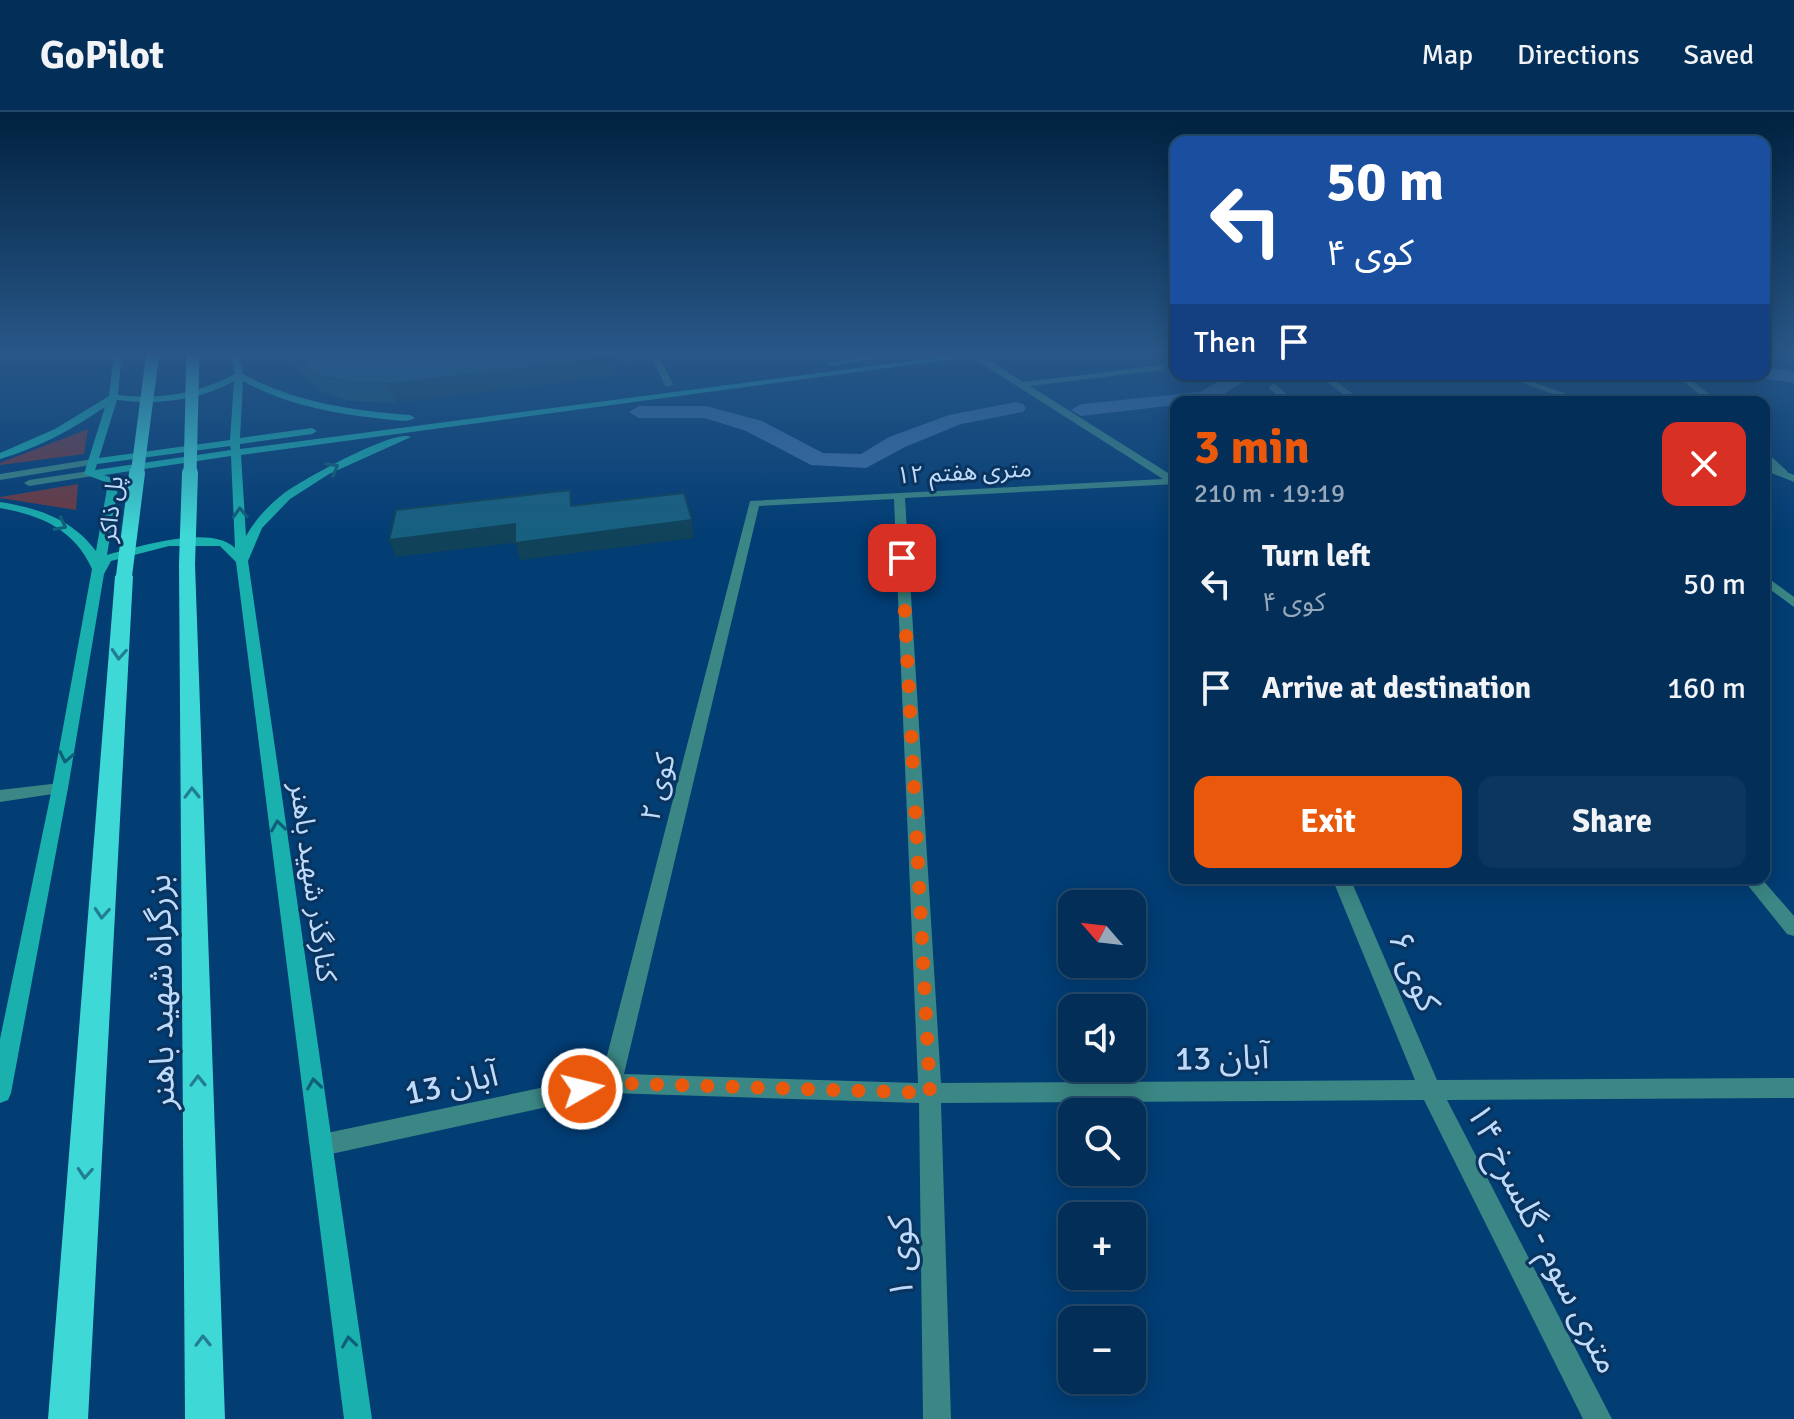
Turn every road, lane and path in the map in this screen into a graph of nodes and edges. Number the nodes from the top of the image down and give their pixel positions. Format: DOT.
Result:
graph roads {
  1 [pos="91,413"];
  2 [pos="108,413"];
  3 [pos="142,413"];
  4 [pos="191,413"];
  5 [pos="237,413"];
  6 [pos="371,413"];
  7 [pos="449,413"];
  8 [pos="535,413"];
  9 [pos="1065,413"];
  10 [pos="410,418"];
  11 [pos="450,424"];
  12 [pos="236,447"];
  13 [pos="0,456"];
  14 [pos="1770,459"];
  15 [pos="91,468"];
  16 [pos="1770,468"];
  17 [pos="1783,473"];
  18 [pos="0,477"];
  19 [pos="1170,478"];
  20 [pos="1794,479"];
  21 [pos="1170,482"];
  22 [pos="0,487"];
  23 [pos="899,496"];
  24 [pos="754,503"];
  25 [pos="0,505"];
  26 [pos="242,561"];
  27 [pos="112,575"];
  28 [pos="1770,584"];
  29 [pos="1794,603"];
  30 [pos="60,788"];
  31 [pos="0,796"];
  32 [pos="1344,884"];
  33 [pos="1756,884"];
  34 [pos="1794,929"];
  35 [pos="611,1083"];
  36 [pos="1794,1088"];
  37 [pos="1430,1089"];
  38 [pos="0,1093"];
  39 [pos="930,1093"];
  40 [pos="322,1145"];
  41 [pos="68,1419"];
  42 [pos="205,1419"];
  43 [pos="358,1419"];
  44 [pos="937,1419"];
  45 [pos="1598,1419"];
  1 -- 13 [label="main road"];
  2 -- 15 [label="main road"];
  3 -- 27 [label="highway, پل ذاکر, bridge"];
  42 -- 4 [label="highway, بزرگراه شهید باهنر, one-way, bridge"];
  5 -- 12 [label="main road, کنارگذر شهید باهنر"];
  6 -- 10 [label="main road"];
  7 -- 10 [label="main road"];
  8 -- 11 [label="main road"];
  9 -- 19 [label="street"];
  10 -- 12 [label="main road"];
  11 -- 12 [label="main road"];
  26 -- 11 [label="main road, one-way"];
  12 -- 15 [label="main road"];
  26 -- 12 [label="main road, کنارگذر شهید باهنر, one-way"];
  14 -- 17 [label="street"];
  15 -- 18 [label="street"];
  15 -- 22 [label="street"];
  15 -- 27 [label="main road"];
  16 -- 17 [label="street"];
  17 -- 20 [label="street"];
  21 -- 23 [label="street, ۱۲ متری هفتم"];
  23 -- 24 [label="street, ۱۲ متری هفتم"];
  23 -- 39 [label="street, کوی ۱"];
  24 -- 35 [label="street, کوی ۲"];
  25 -- 27 [label="main road, one-way"];
  26 -- 27 [label="main road"];
  40 -- 26 [label="main road, کنارگذر شهید باهنر, one-way"];
  27 -- 30 [label="main road, one-way"];
  27 -- 41 [label="highway, بزرگراه شهید باهنر, one-way"];
  28 -- 29 [label="street"];
  30 -- 31 [label="street"];
  30 -- 38 [label="main road"];
  32 -- 37 [label="street, کوی ۶"];
  33 -- 34 [label="street"];
  35 -- 39 [label="street, 13 آبان"];
  35 -- 40 [label="street, 13 آبان"];
  36 -- 37 [label="street, 13 آبان"];
  37 -- 39 [label="street, 13 آبان"];
  37 -- 45 [label="street, ۱۴ متری سوم - گلسرخ"];
  39 -- 44 [label="street, کوی ۱"];
  43 -- 40 [label="main road, کنارگذر شهید باهنر, one-way"];
}
